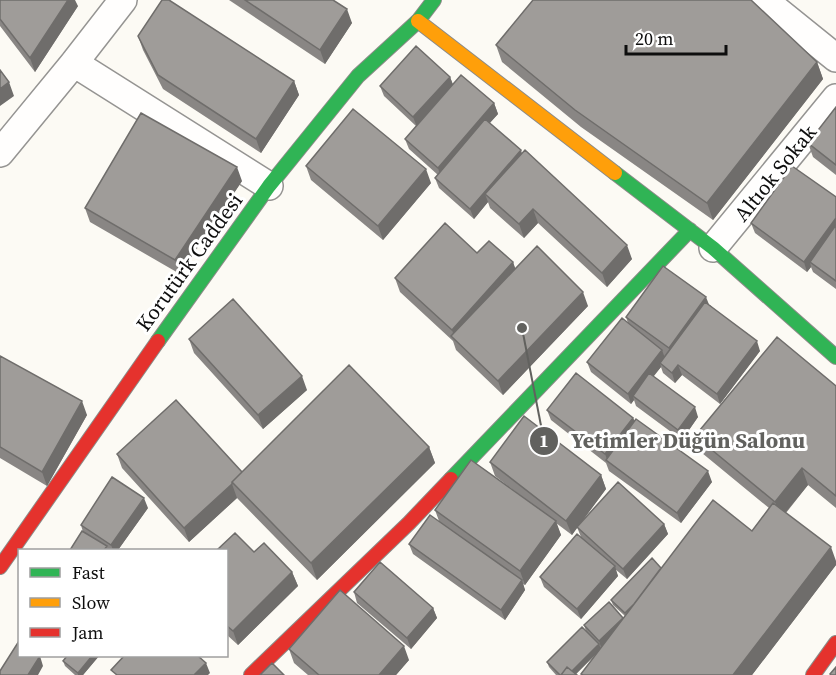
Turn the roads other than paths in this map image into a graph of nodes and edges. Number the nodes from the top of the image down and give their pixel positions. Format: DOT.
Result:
graph roads {
  1 [pos="123,0"];
  2 [pos="434,0"];
  3 [pos="764,0"];
  4 [pos="418,21"];
  5 [pos="836,58"];
  6 [pos="74,63"];
  7 [pos="836,98"];
  8 [pos="0,153"];
  9 [pos="269,186"];
  10 [pos="690,230"];
  11 [pos="713,248"];
  12 [pos="836,356"];
  13 [pos="0,567"];
  14 [pos="836,643"];
  15 [pos="251,675"];
  16 [pos="813,675"];
  1 -- 6 [label="street"];
  2 -- 4 [label="street, Korutürk Caddesi"];
  3 -- 5 [label="street"];
  4 -- 9 [label="street, Korutürk Caddesi"];
  4 -- 10 [label="street"];
  6 -- 8 [label="street"];
  6 -- 9 [label="street"];
  7 -- 11 [label="street, Altıok Sokak"];
  9 -- 13 [label="street, Korutürk Caddesi"];
  10 -- 11 [label="street"];
  10 -- 15 [label="street"];
  11 -- 12 [label="street"];
  14 -- 16 [label="street"];
}
